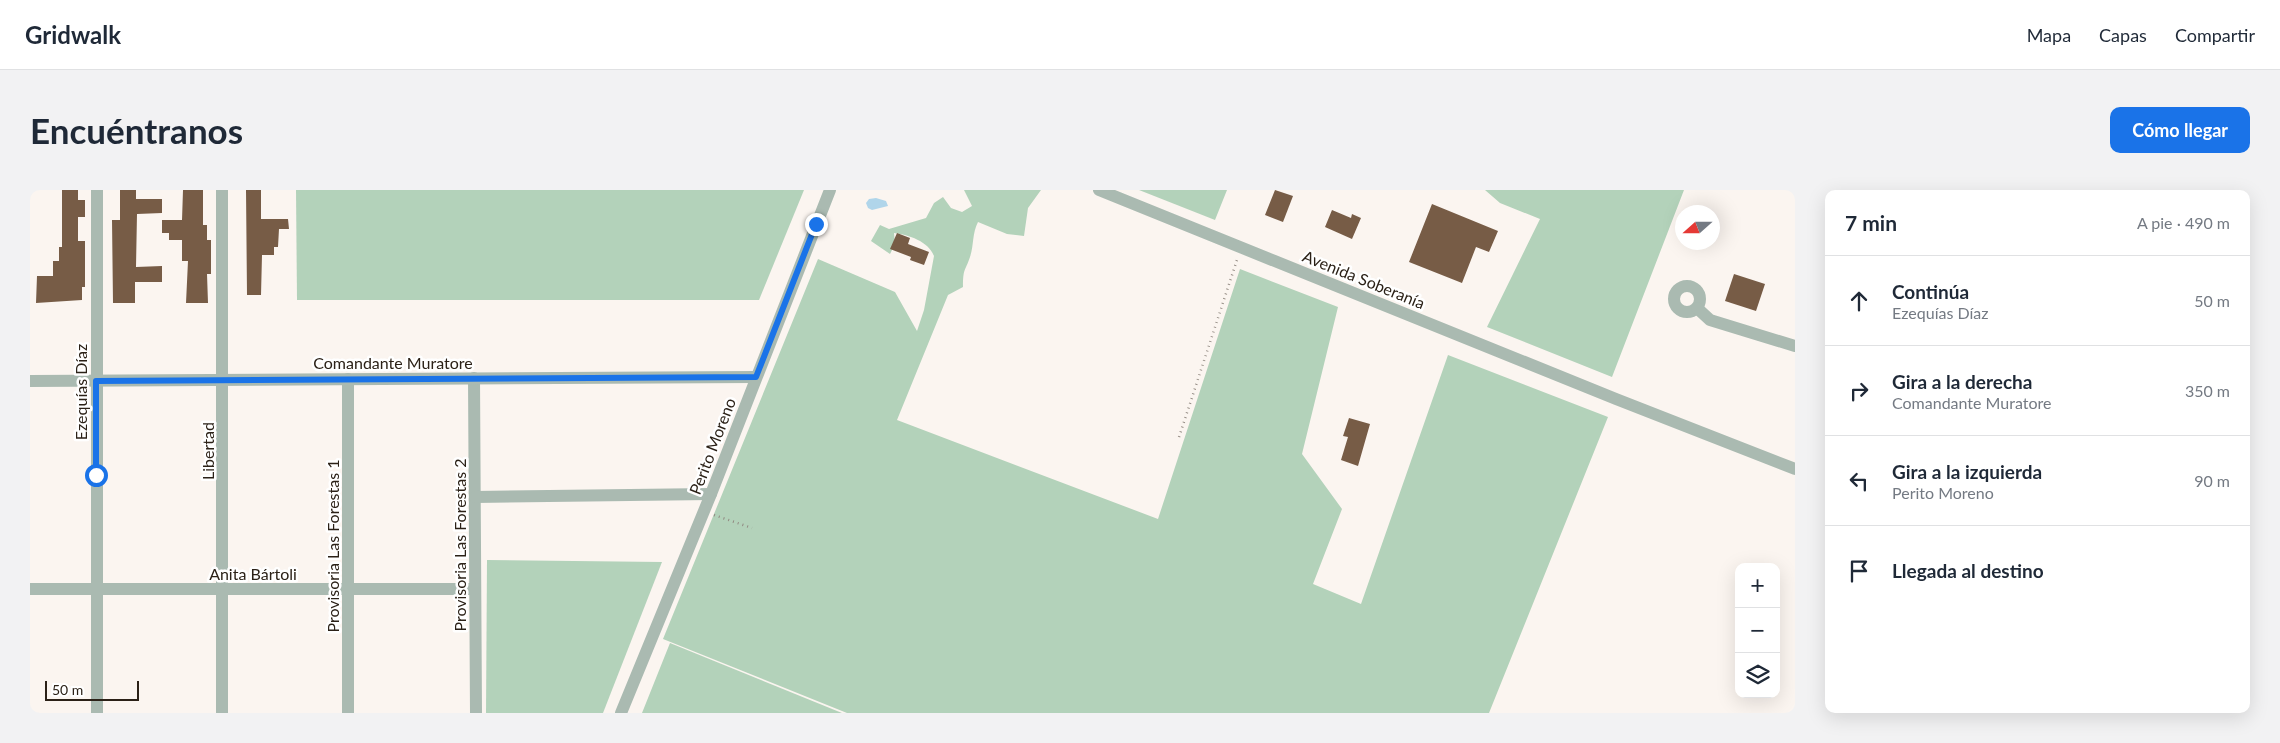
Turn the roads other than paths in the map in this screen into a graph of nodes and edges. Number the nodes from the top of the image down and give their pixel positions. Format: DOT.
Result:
graph roads {
  1 [pos="97,190"];
  2 [pos="222,190"];
  3 [pos="830,190"];
  4 [pos="1099,190"];
  5 [pos="1697,308"];
  6 [pos="1795,346"];
  7 [pos="756,377"];
  8 [pos="474,378"];
  9 [pos="223,379"];
  10 [pos="348,379"];
  11 [pos="30,380"];
  12 [pos="96,381"];
  13 [pos="1795,469"];
  14 [pos="711,494"];
  15 [pos="475,497"];
  16 [pos="30,589"];
  17 [pos="96,589"];
  18 [pos="222,589"];
  19 [pos="348,589"];
  20 [pos="475,589"];
  21 [pos="96,713"];
  22 [pos="222,713"];
  23 [pos="348,713"];
  24 [pos="476,713"];
  25 [pos="621,713"];
  1 -- 12 [label="street, Ezequías Díaz"];
  2 -- 9 [label="street, Libertad"];
  3 -- 7 [label="street, Perito Moreno"];
  4 -- 13 [label="street, Avenida Soberanía"];
  5 -- 6 [label="street"];
  7 -- 8 [label="street, Comandante Muratore"];
  7 -- 14 [label="street, Perito Moreno"];
  8 -- 10 [label="street, Comandante Muratore"];
  8 -- 15 [label="street, Provisoria Las Forestas 2"];
  9 -- 10 [label="street, Comandante Muratore"];
  9 -- 12 [label="street, Comandante Muratore"];
  9 -- 18 [label="street, Libertad"];
  10 -- 19 [label="street, Provisoria Las Forestas 1"];
  11 -- 12 [label="street, Comandante Muratore"];
  12 -- 17 [label="street, Ezequías Díaz"];
  14 -- 15 [label="street"];
  14 -- 25 [label="street, Perito Moreno"];
  15 -- 20 [label="street, Provisoria Las Forestas 2"];
  16 -- 17 [label="street, Anita Bártoli"];
  17 -- 18 [label="street, Anita Bártoli"];
  17 -- 21 [label="street, Ezequías Díaz"];
  18 -- 19 [label="street, Anita Bártoli"];
  18 -- 22 [label="street, Libertad"];
  19 -- 20 [label="street, Anita Bártoli"];
  19 -- 23 [label="street, Provisoria Las Forestas 1"];
  20 -- 24 [label="street, Provisoria Las Forestas 2"];
}
